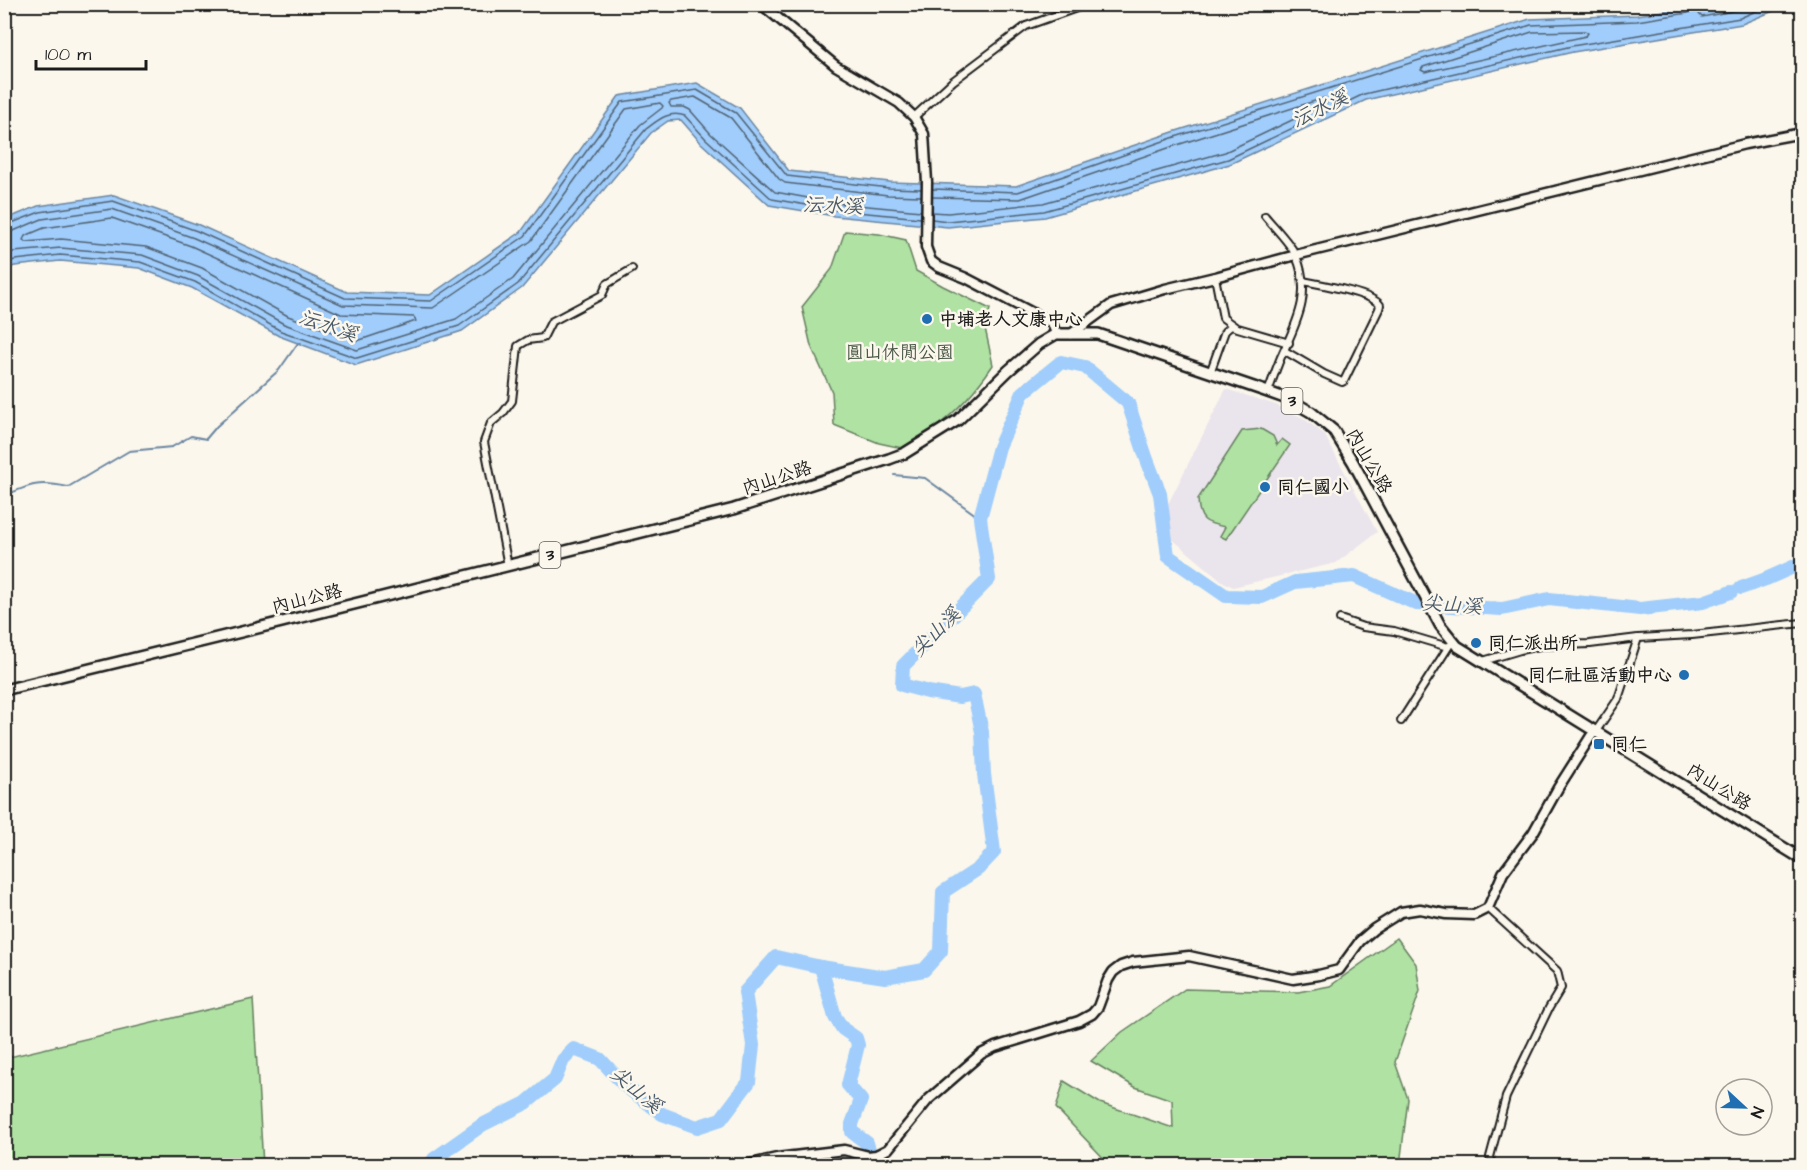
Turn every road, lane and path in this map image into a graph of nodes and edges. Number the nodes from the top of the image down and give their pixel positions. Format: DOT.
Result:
graph roads {
  1 [pos="761,4"];
  2 [pos="1088,4"];
  3 [pos="914,117"];
  4 [pos="1803,133"];
  5 [pos="1265,216"];
  6 [pos="1296,255"];
  7 [pos="632,269"];
  8 [pos="1215,277"];
  9 [pos="1303,281"];
  10 [pos="1234,326"];
  11 [pos="1071,333"];
  12 [pos="1056,334"];
  13 [pos="1288,343"];
  14 [pos="1284,351"];
  15 [pos="1210,373"];
  16 [pos="1268,392"];
  17 [pos="508,566"];
  18 [pos="1340,619"];
  19 [pos="1803,624"];
  20 [pos="1638,638"];
  21 [pos="1450,644"];
  22 [pos="1483,661"];
  23 [pos="4,690"];
  24 [pos="1401,721"];
  25 [pos="1596,730"];
  26 [pos="1803,859"];
  27 [pos="1488,908"];
  28 [pos="742,1166"];
  29 [pos="1493,1166"];
  1 -- 3 [label="street"];
  2 -- 3 [label="street"];
  3 -- 12 [label="street"];
  4 -- 6 [label="street"];
  5 -- 6 [label="street"];
  6 -- 8 [label="street"];
  6 -- 9 [label="street"];
  7 -- 17 [label="street"];
  8 -- 10 [label="street"];
  8 -- 11 [label="street"];
  9 -- 13 [label="street"];
  9 -- 14 [label="street"];
  10 -- 13 [label="street"];
  10 -- 15 [label="street"];
  11 -- 12 [label="main road, 內山公路 / 3"];
  11 -- 15 [label="main road, 內山公路 / 3"];
  12 -- 17 [label="main road, 內山公路 / 3"];
  13 -- 14 [label="street"];
  14 -- 16 [label="street"];
  15 -- 16 [label="main road, 內山公路 / 3"];
  16 -- 21 [label="main road, 內山公路 / 3"];
  17 -- 23 [label="main road, 內山公路 / 3"];
  18 -- 21 [label="street"];
  19 -- 20 [label="street"];
  20 -- 22 [label="street"];
  20 -- 25 [label="street"];
  21 -- 22 [label="main road, 內山公路 / 3"];
  21 -- 24 [label="street"];
  22 -- 25 [label="main road, 內山公路 / 3"];
  25 -- 26 [label="main road, 內山公路 / 3"];
  25 -- 27 [label="street"];
  27 -- 28 [label="street"];
  27 -- 29 [label="street"];
}
